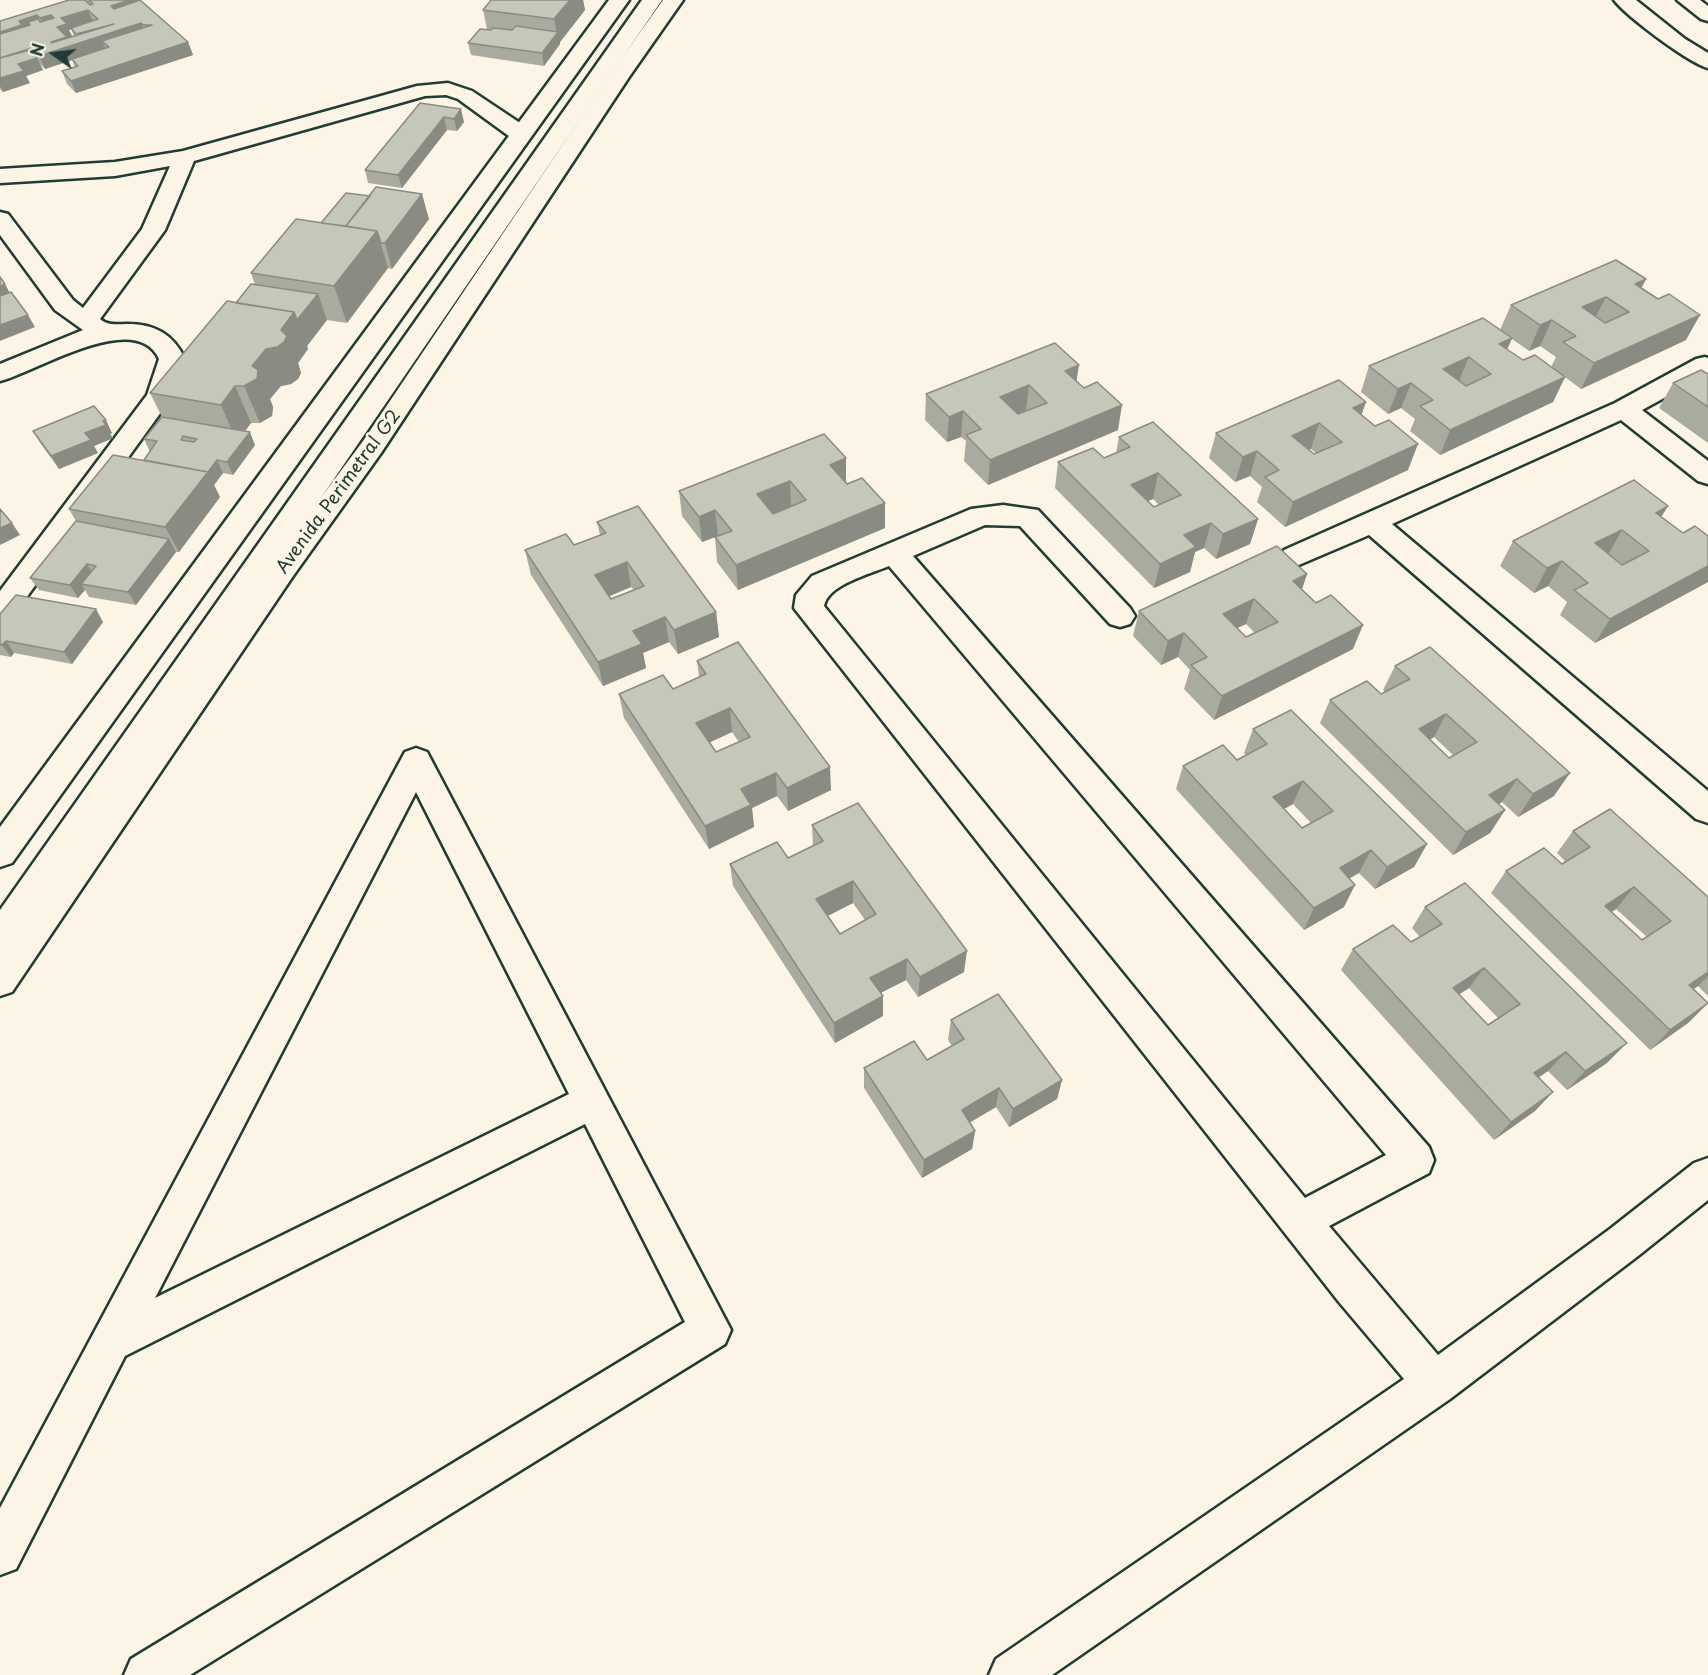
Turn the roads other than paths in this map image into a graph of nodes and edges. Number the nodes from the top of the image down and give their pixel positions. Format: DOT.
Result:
graph roads {
  1 [pos="619,0"];
  2 [pos="652,0"];
  3 [pos="673,0"];
  4 [pos="1624,0"];
  5 [pos="1687,0"];
  6 [pos="1708,15"];
  7 [pos="1708,62"];
  8 [pos="521,134"];
  9 [pos="185,157"];
  10 [pos="0,176"];
  11 [pos="0,219"];
  12 [pos="94,327"];
  13 [pos="1705,365"];
  14 [pos="0,373"];
  15 [pos="1624,409"];
  16 [pos="1708,475"];
  17 [pos="1373,523"];
  18 [pos="894,553"];
  19 [pos="1294,557"];
  20 [pos="0,612"];
  21 [pos="1120,616"];
  22 [pos="1708,810"];
  23 [pos="0,853"];
  24 [pos="0,939"];
  25 [pos="0,981"];
  26 [pos="592,1101"];
  27 [pos="1708,1176"];
  28 [pos="1300,1221"];
  29 [pos="110,1342"];
  30 [pos="1435,1384"];
  31 [pos="0,1553"];
  32 [pos="147,1675"];
  33 [pos="1012,1675"];
  1 -- 8 [label="street"];
  2 -- 24 [label="street"];
  3 -- 25 [label="street, Avenida Perimetral G2"];
  4 -- 7 [label="street"];
  5 -- 6 [label="street"];
  8 -- 9 [label="street"];
  8 -- 23 [label="street"];
  9 -- 10 [label="street"];
  9 -- 12 [label="street"];
  11 -- 12 [label="street"];
  12 -- 14 [label="street"];
  12 -- 20 [label="street"];
  13 -- 15 [label="street"];
  15 -- 16 [label="street"];
  15 -- 17 [label="street"];
  17 -- 19 [label="street"];
  17 -- 22 [label="street"];
  18 -- 21 [label="street"];
  18 -- 28 [label="street"];
  18 -- 28 [label="street"];
  26 -- 29 [label="street"];
  26 -- 29 [label="street"];
  26 -- 32 [label="street"];
  27 -- 30 [label="street"];
  28 -- 30 [label="street"];
  29 -- 31 [label="street"];
  30 -- 33 [label="street"];
}
